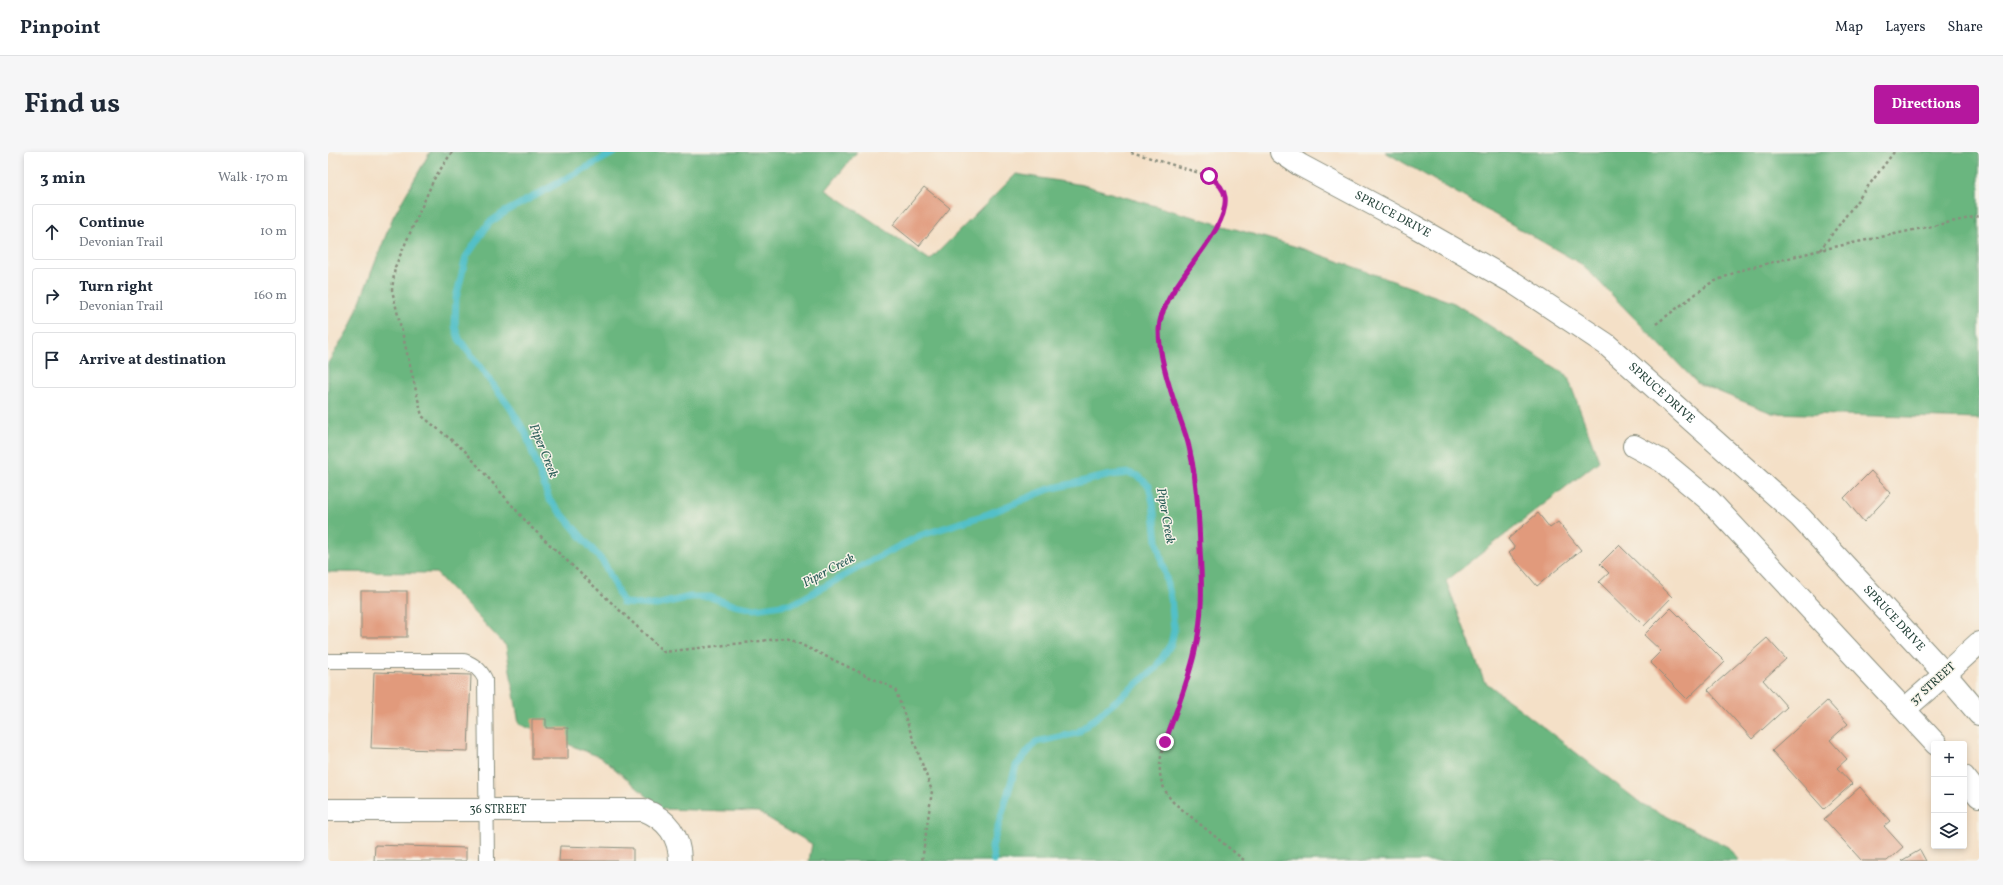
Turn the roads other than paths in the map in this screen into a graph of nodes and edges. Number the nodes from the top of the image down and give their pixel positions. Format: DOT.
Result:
graph roads {
  1 [pos="1281,152"];
  2 [pos="1634,446"];
  3 [pos="1979,643"];
  4 [pos="328,661"];
  5 [pos="1945,674"];
  6 [pos="1905,709"];
  7 [pos="1979,714"];
  8 [pos="1933,741"];
  9 [pos="1967,781"];
  10 [pos="1979,796"];
  11 [pos="487,809"];
  12 [pos="328,810"];
  13 [pos="487,861"];
  14 [pos="680,861"];
  1 -- 5 [label="street, SPRUCE DRIVE"];
  2 -- 6 [label="street"];
  3 -- 5 [label="street, 37 STREET"];
  4 -- 11 [label="lane"];
  5 -- 6 [label="street, 37 STREET"];
  5 -- 7 [label="street, SPRUCE DRIVE"];
  6 -- 8 [label="street"];
  9 -- 10 [label="street"];
  11 -- 12 [label="street, 36 STREET"];
  11 -- 13 [label="lane"];
  11 -- 14 [label="street, 36 STREET"];
}
